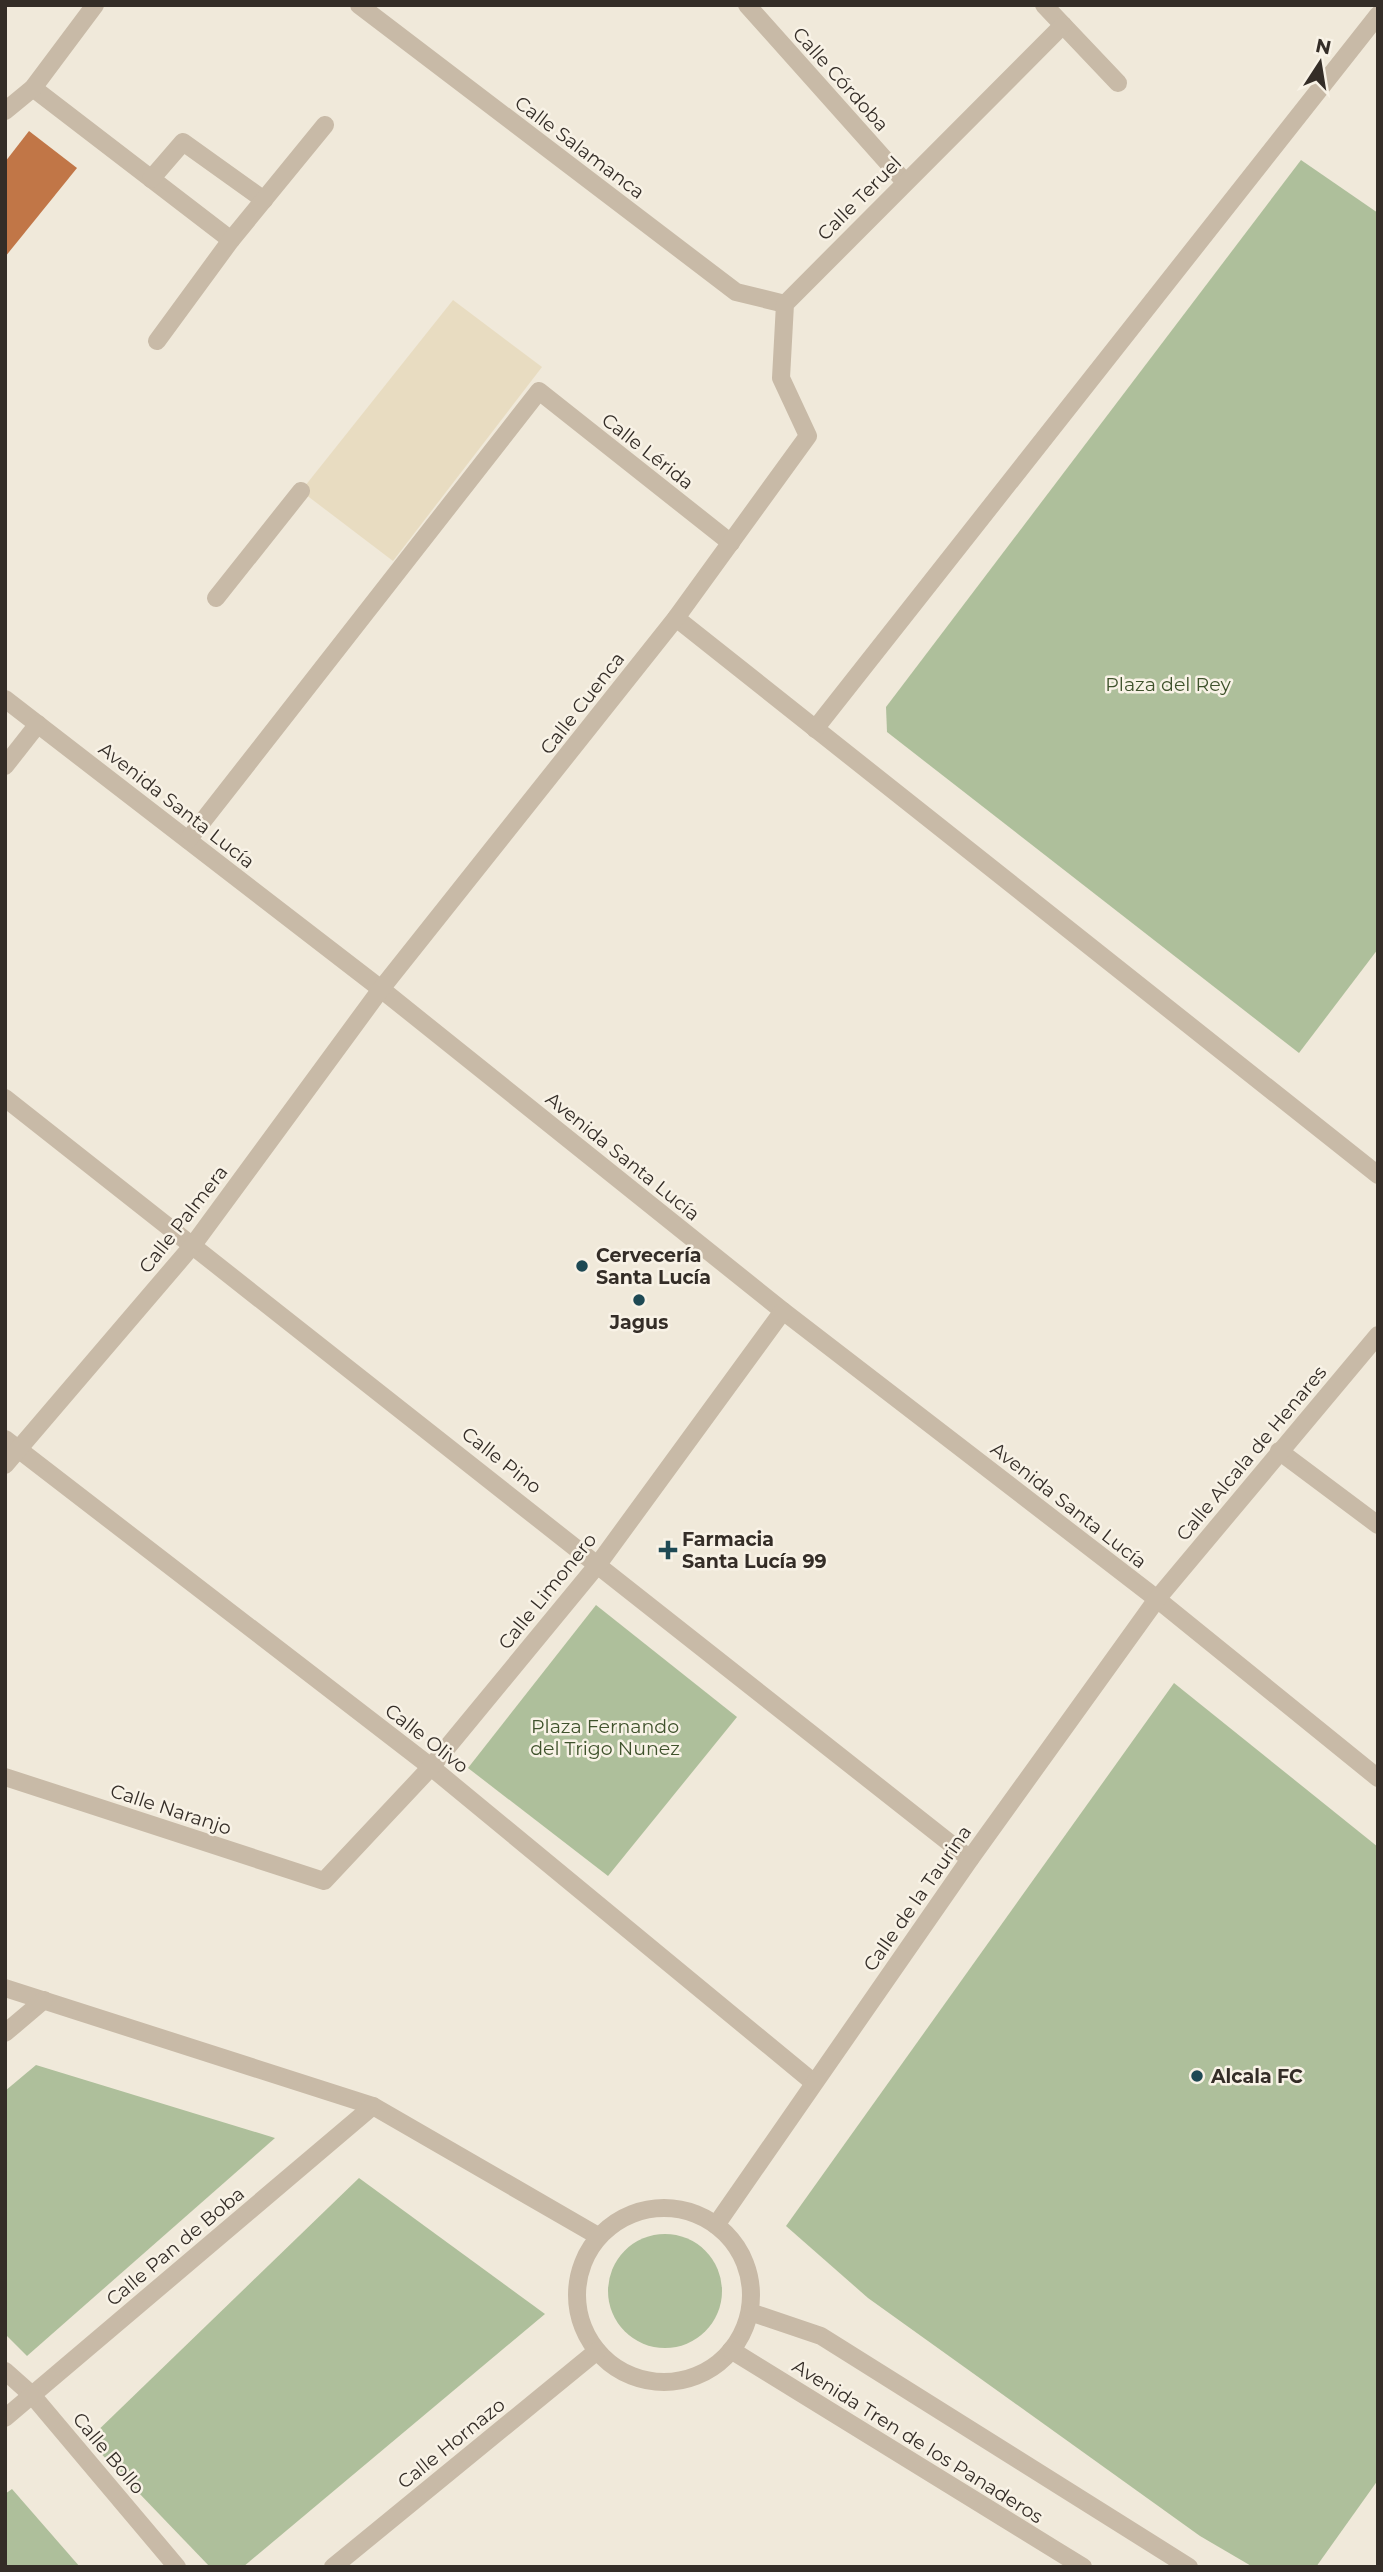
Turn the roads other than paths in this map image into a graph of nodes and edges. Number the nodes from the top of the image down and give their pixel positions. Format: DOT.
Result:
graph roads {
  1 [pos="95,5"];
  2 [pos="359,5"];
  3 [pos="747,5"];
  4 [pos="1044,5"];
  5 [pos="1378,15"];
  6 [pos="1063,25"];
  7 [pos="1118,83"];
  8 [pos="33,88"];
  9 [pos="5,111"];
  10 [pos="325,125"];
  11 [pos="151,179"];
  12 [pos="905,181"];
  13 [pos="264,200"];
  14 [pos="231,240"];
  15 [pos="785,304"];
  16 [pos="158,341"];
  17 [pos="301,491"];
  18 [pos="731,543"];
  19 [pos="216,598"];
  20 [pos="676,618"];
  21 [pos="5,699"];
  22 [pos="38,724"];
  23 [pos="815,729"];
  24 [pos="5,766"];
  25 [pos="188,840"];
  26 [pos="381,989"];
  27 [pos="5,1098"];
  28 [pos="1378,1175"];
  29 [pos="193,1245"];
  30 [pos="783,1311"];
  31 [pos="1378,1335"];
  32 [pos="12,1444"];
  33 [pos="1279,1451"];
  34 [pos="5,1465"];
  35 [pos="1378,1525"];
  36 [pos="598,1563"];
  37 [pos="1157,1599"];
  38 [pos="430,1766"];
  39 [pos="5,1777"];
  40 [pos="1378,1778"];
  41 [pos="970,1859"];
  42 [pos="324,1881"];
  43 [pos="5,1988"];
  44 [pos="44,2000"];
  45 [pos="5,2033"];
  46 [pos="813,2082"];
  47 [pos="373,2106"];
  48 [pos="716,2225"];
  49 [pos="598,2236"];
  50 [pos="750,2312"];
  51 [pos="731,2350"];
  52 [pos="597,2351"];
  53 [pos="5,2371"];
  54 [pos="32,2395"];
  55 [pos="5,2418"];
  56 [pos="177,2567"];
  57 [pos="332,2567"];
  58 [pos="1083,2567"];
  59 [pos="1189,2567"];
  1 -- 8 [label="street"];
  2 -- 15 [label="street, Calle Salamanca"];
  3 -- 12 [label="street, Calle Córdoba"];
  4 -- 6 [label="street"];
  5 -- 23 [label="street"];
  6 -- 7 [label="street"];
  6 -- 12 [label="street, Calle Teruel"];
  8 -- 9 [label="street"];
  8 -- 11 [label="street"];
  10 -- 13 [label="street"];
  11 -- 13 [label="street"];
  11 -- 14 [label="street"];
  12 -- 15 [label="street, Calle Teruel"];
  13 -- 14 [label="street"];
  14 -- 16 [label="street"];
  15 -- 18 [label="street, Calle Cuenca"];
  17 -- 19 [label="street"];
  18 -- 20 [label="street, Calle Cuenca"];
  18 -- 25 [label="street, Calle Lérida"];
  20 -- 23 [label="street"];
  20 -- 26 [label="street, Calle Cuenca"];
  21 -- 22 [label="street, Avenida Santa Lucía"];
  22 -- 24 [label="street"];
  22 -- 25 [label="street, Avenida Santa Lucía"];
  23 -- 28 [label="street"];
  25 -- 26 [label="street, Avenida Santa Lucía"];
  26 -- 29 [label="street, Calle Palmera"];
  26 -- 30 [label="street, Avenida Santa Lucía"];
  27 -- 29 [label="street, Calle Pino"];
  29 -- 32 [label="street, Calle Palmera"];
  29 -- 36 [label="street, Calle Pino"];
  30 -- 36 [label="street, Calle Limonero"];
  30 -- 37 [label="street, Avenida Santa Lucía"];
  31 -- 33 [label="street, Calle Alcala de Henares"];
  32 -- 34 [label="street, Calle Palmera"];
  32 -- 38 [label="street, Calle Olivo"];
  33 -- 35 [label="street"];
  33 -- 37 [label="street, Calle Alcala de Henares"];
  36 -- 38 [label="street, Calle Limonero"];
  36 -- 41 [label="street, Calle Pino"];
  37 -- 40 [label="street, Avenida Santa Lucía"];
  37 -- 41 [label="street, Calle de la Taurina"];
  38 -- 42 [label="street, Calle Limonero"];
  38 -- 46 [label="street, Calle Olivo"];
  39 -- 42 [label="street, Calle Naranjo"];
  41 -- 46 [label="street, Calle de la Taurina"];
  43 -- 44 [label="street"];
  44 -- 45 [label="street"];
  44 -- 47 [label="street"];
  46 -- 48 [label="street, Calle de la Taurina"];
  47 -- 49 [label="street"];
  47 -- 54 [label="street, Calle Pan de Boba"];
  48 -- 49 [label="street"];
  48 -- 50 [label="street"];
  49 -- 52 [label="street"];
  50 -- 51 [label="street"];
  50 -- 59 [label="street"];
  51 -- 52 [label="street"];
  51 -- 58 [label="street, Avenida Tren de los Panaderos"];
  52 -- 57 [label="street, Calle Hornazo"];
  53 -- 54 [label="street, Calle Bollo"];
  54 -- 55 [label="street, Calle Pan de Boba"];
  54 -- 56 [label="street, Calle Bollo"];
}
